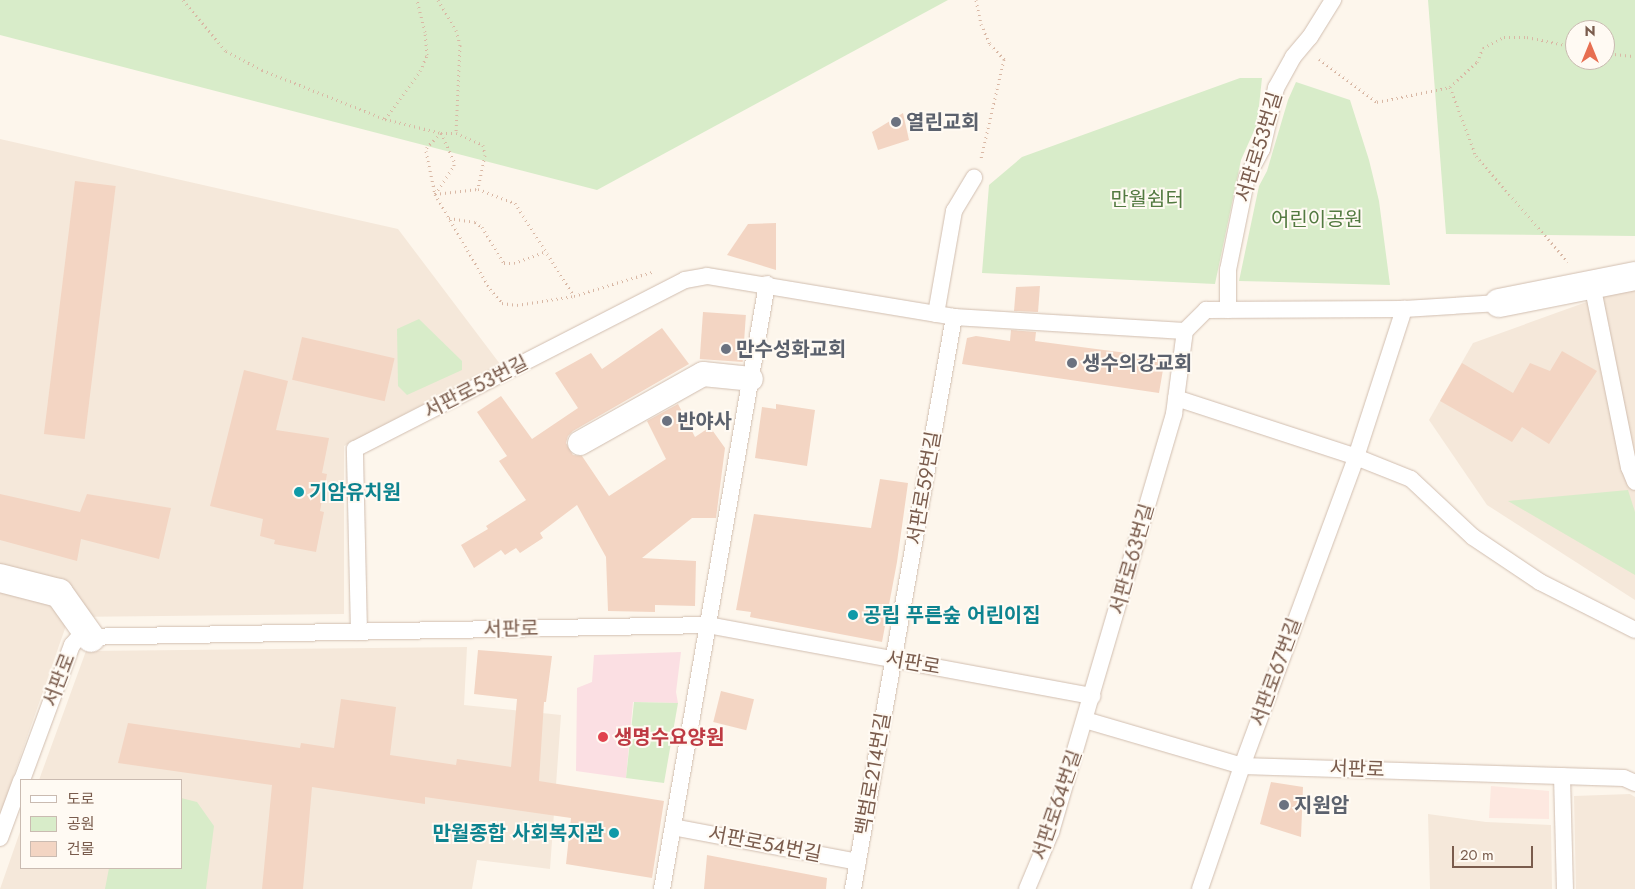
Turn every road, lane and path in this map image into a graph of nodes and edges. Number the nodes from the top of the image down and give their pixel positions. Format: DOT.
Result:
graph roads {
  1 [pos="182,0"];
  2 [pos="417,0"];
  3 [pos="438,0"];
  4 [pos="976,0"];
  5 [pos="1333,0"];
  6 [pos="1565,45"];
  7 [pos="1302,47"];
  8 [pos="1615,54"];
  9 [pos="1635,56"];
  10 [pos="1450,86"];
  11 [pos="385,119"];
  12 [pos="441,133"];
  13 [pos="456,133"];
  14 [pos="974,178"];
  15 [pos="478,189"];
  16 [pos="435,194"];
  17 [pos="448,218"];
  18 [pos="548,251"];
  19 [pos="1635,276"];
  20 [pos="767,284"];
  21 [pos="1592,284"];
  22 [pos="1499,303"];
  23 [pos="1404,309"];
  24 [pos="1228,310"];
  25 [pos="936,314"];
  26 [pos="954,317"];
  27 [pos="1184,331"];
  28 [pos="751,379"];
  29 [pos="1176,398"];
  30 [pos="580,443"];
  31 [pos="1356,457"];
  32 [pos="1635,482"];
  33 [pos="0,578"];
  34 [pos="708,625"];
  35 [pos="1635,630"];
  36 [pos="358,632"];
  37 [pos="91,638"];
  38 [pos="894,659"];
  39 [pos="1092,696"];
  40 [pos="1084,720"];
  41 [pos="1242,766"];
  42 [pos="1562,776"];
  43 [pos="22,779"];
  44 [pos="1635,783"];
  45 [pos="20,784"];
  46 [pos="673,827"];
  47 [pos="0,838"];
  48 [pos="858,862"];
  49 [pos="662,889"];
  50 [pos="853,889"];
  51 [pos="1027,889"];
  52 [pos="1200,889"];
  53 [pos="1565,889"];
  1 -- 11 [label="path"];
  2 -- 11 [label="path"];
  3 -- 13 [label="path"];
  4 -- 14 [label="path"];
  5 -- 7 [label="lane, 서판로53번길"];
  6 -- 10 [label="path"];
  7 -- 10 [label="path"];
  7 -- 24 [label="lane, 서판로53번길"];
  8 -- 9 [label="path"];
  10 -- 21 [label="path"];
  11 -- 12 [label="path"];
  12 -- 13 [label="path"];
  12 -- 16 [label="path"];
  12 -- 16 [label="path"];
  13 -- 15 [label="path"];
  14 -- 25 [label="lane"];
  15 -- 16 [label="path"];
  15 -- 18 [label="path"];
  16 -- 17 [label="path"];
  17 -- 18 [label="path"];
  17 -- 18 [label="path"];
  19 -- 21 [label="street"];
  20 -- 25 [label="lane, 서판로53번길"];
  20 -- 28 [label="lane"];
  20 -- 36 [label="lane, 서판로53번길"];
  21 -- 22 [label="street"];
  21 -- 32 [label="lane"];
  22 -- 23 [label="lane"];
  23 -- 24 [label="lane"];
  23 -- 31 [label="lane, 서판로67번길"];
  24 -- 27 [label="lane"];
  25 -- 26 [label="lane, 서판로53번길"];
  26 -- 27 [label="lane, 서판로53번길"];
  26 -- 38 [label="lane, 서판로59번길"];
  27 -- 29 [label="lane, 서판로63번길"];
  28 -- 30 [label="street"];
  28 -- 34 [label="lane"];
  29 -- 31 [label="lane"];
  29 -- 39 [label="lane, 서판로63번길"];
  31 -- 35 [label="lane"];
  31 -- 41 [label="lane, 서판로67번길"];
  33 -- 37 [label="street"];
  34 -- 36 [label="lane, 서판로"];
  34 -- 38 [label="lane, 서판로"];
  34 -- 46 [label="lane"];
  36 -- 37 [label="lane, 서판로"];
  37 -- 43 [label="lane, 서판로"];
  38 -- 39 [label="lane, 서판로"];
  38 -- 48 [label="lane, 백범로214번길"];
  39 -- 40 [label="lane, 서판로63번길"];
  40 -- 41 [label="lane, 서판로"];
  40 -- 51 [label="lane, 서판로64번길"];
  41 -- 42 [label="lane, 서판로"];
  41 -- 52 [label="lane, 서판로67번길"];
  42 -- 44 [label="lane, 서판로"];
  42 -- 53 [label="lane"];
  45 -- 47 [label="lane, 서판로"];
  46 -- 48 [label="lane, 서판로54번길"];
  46 -- 49 [label="lane"];
  48 -- 50 [label="lane, 백범로214번길"];
}
